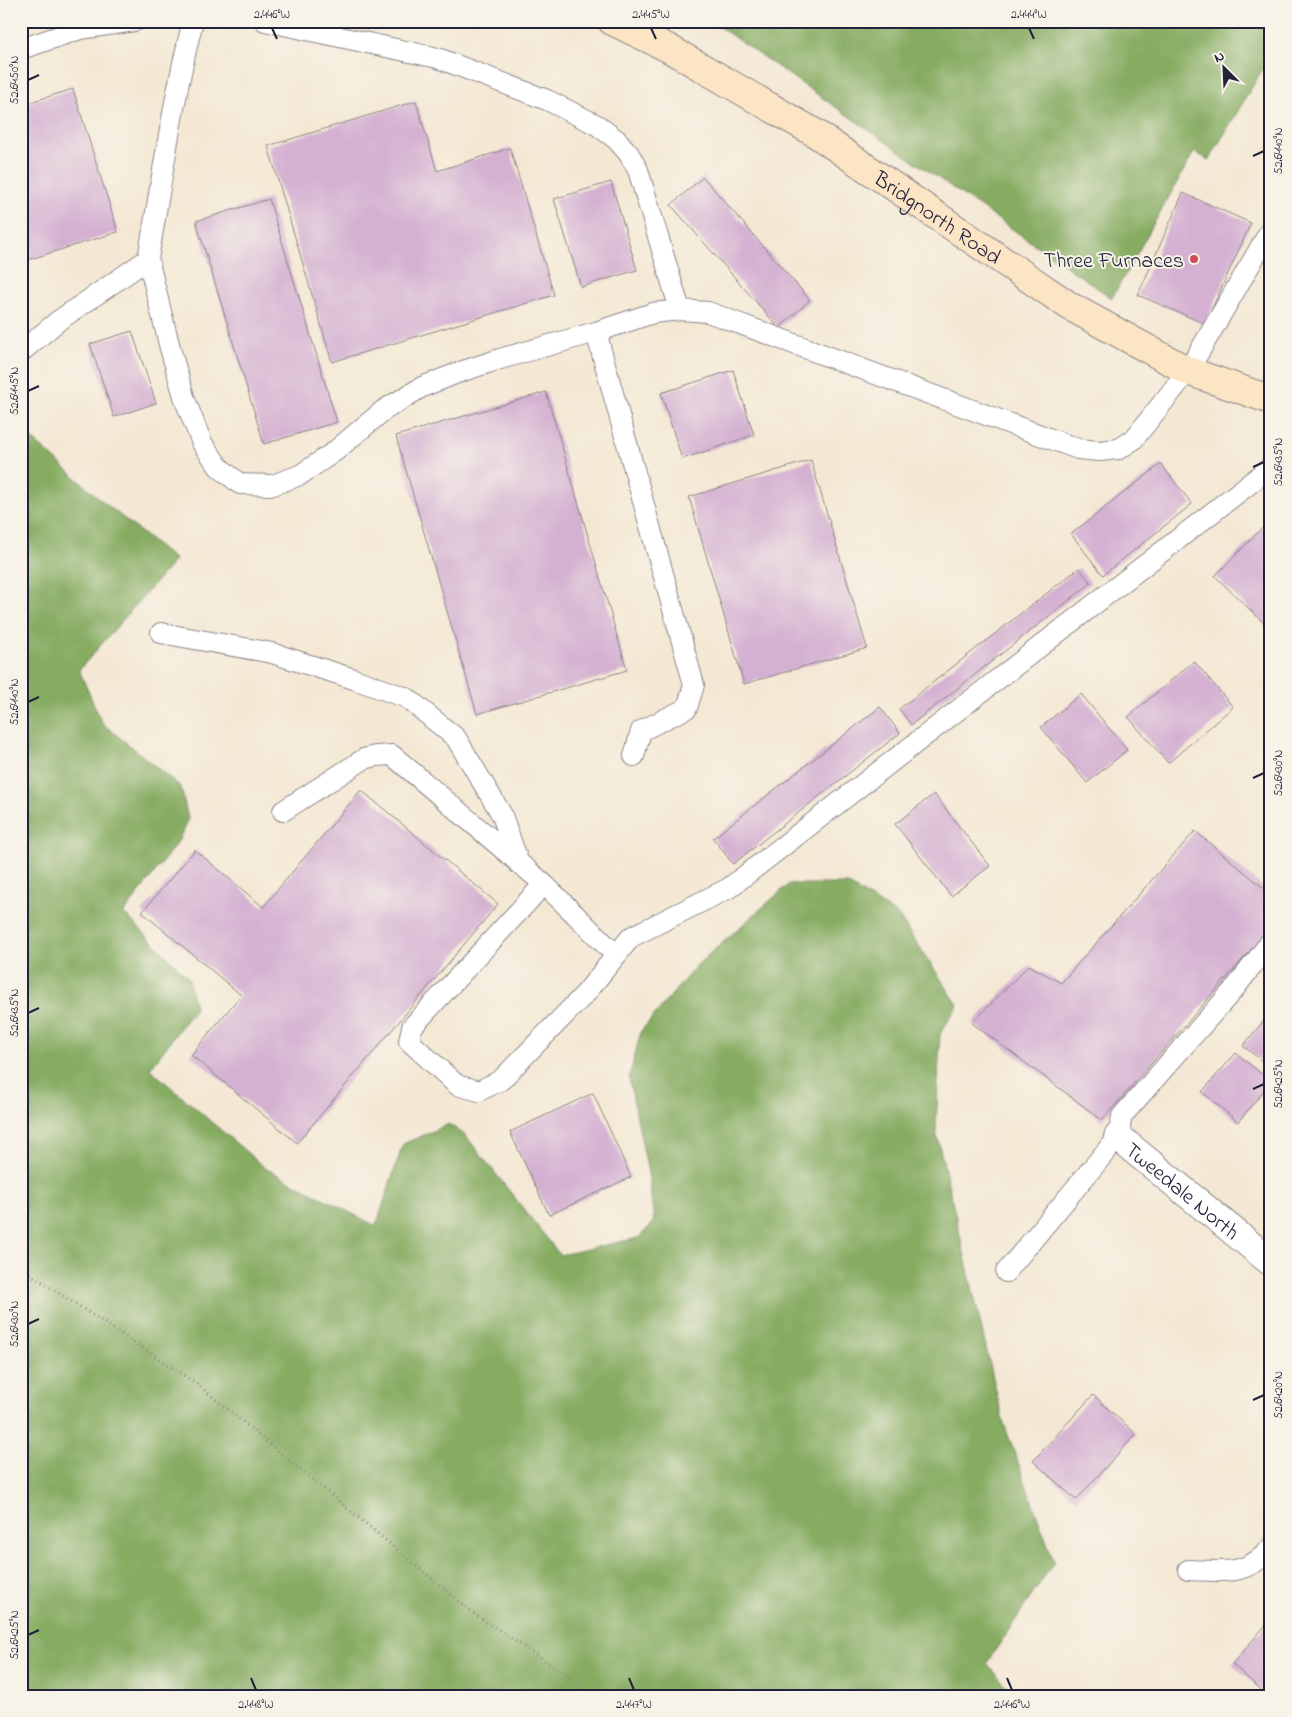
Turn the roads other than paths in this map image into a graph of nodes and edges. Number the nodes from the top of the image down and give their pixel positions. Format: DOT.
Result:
graph roads {
  1 [pos="135,21"];
  2 [pos="193,21"];
  3 [pos="265,21"];
  4 [pos="612,21"];
  5 [pos="21,49"];
  6 [pos="1271,229"];
  7 [pos="148,259"];
  8 [pos="680,310"];
  9 [pos="596,332"];
  10 [pos="21,352"];
  11 [pos="1188,370"];
  12 [pos="1271,400"];
  13 [pos="1271,467"];
  14 [pos="161,633"];
  15 [pos="634,756"];
  16 [pos="282,811"];
  17 [pos="519,864"];
  18 [pos="544,884"];
  19 [pos="1271,942"];
  20 [pos="616,955"];
  21 [pos="1118,1137"];
  22 [pos="1271,1262"];
  23 [pos="1006,1272"];
  24 [pos="1271,1548"];
  25 [pos="1188,1570"];
  1 -- 5 [label="lane"];
  2 -- 7 [label="lane"];
  3 -- 8 [label="lane"];
  4 -- 11 [label="street, Bridgnorth Road"];
  6 -- 11 [label="lane"];
  7 -- 9 [label="lane"];
  7 -- 10 [label="lane"];
  8 -- 9 [label="lane"];
  8 -- 11 [label="lane"];
  9 -- 15 [label="lane"];
  11 -- 12 [label="street, Bridgnorth Road"];
  13 -- 20 [label="lane"];
  14 -- 17 [label="lane"];
  16 -- 17 [label="lane"];
  17 -- 18 [label="lane"];
  18 -- 20 [label="lane"];
  18 -- 20 [label="lane"];
  19 -- 21 [label="lane"];
  21 -- 22 [label="street, Tweedale North"];
  21 -- 23 [label="lane"];
  24 -- 25 [label="lane"];
}
